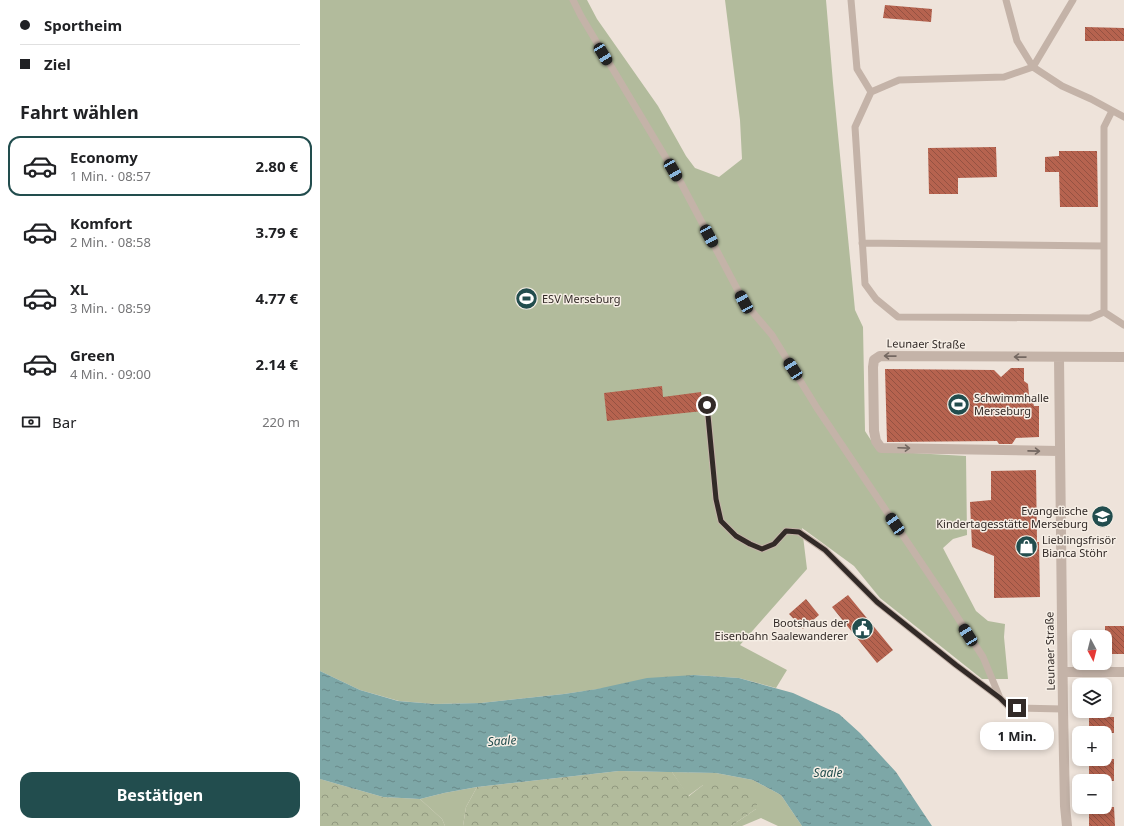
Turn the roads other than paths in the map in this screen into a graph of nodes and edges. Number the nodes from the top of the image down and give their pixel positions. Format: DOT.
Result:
graph roads {
  1 [pos="573,0"];
  2 [pos="851,0"];
  3 [pos="1006,0"];
  4 [pos="1073,0"];
  5 [pos="1033,68"];
  6 [pos="871,92"];
  7 [pos="1112,111"];
  8 [pos="1124,117"];
  9 [pos="862,242"];
  10 [pos="1104,246"];
  11 [pos="1104,312"];
  12 [pos="1124,325"];
  13 [pos="1124,357"];
  14 [pos="1059,358"];
  15 [pos="707,405"];
  16 [pos="1059,451"];
  17 [pos="1063,672"];
  18 [pos="1124,672"];
  19 [pos="1000,698"];
  20 [pos="1063,709"];
  21 [pos="1067,826"];
  1 -- 19 [label="lane"];
  2 -- 6 [label="lane"];
  3 -- 5 [label="lane"];
  4 -- 5 [label="lane"];
  5 -- 6 [label="lane"];
  5 -- 7 [label="lane"];
  6 -- 9 [label="lane"];
  7 -- 8 [label="lane"];
  7 -- 10 [label="lane"];
  9 -- 10 [label="lane"];
  9 -- 11 [label="lane"];
  10 -- 11 [label="lane"];
  11 -- 12 [label="lane"];
  13 -- 14 [label="street"];
  14 -- 16 [label="street, Leunaer Straße"];
  14 -- 16 [label="street, Leunaer Straße, one-way"];
  15 -- 19 [label="lane"];
  16 -- 17 [label="street, Leunaer Straße"];
  17 -- 18 [label="street"];
  17 -- 20 [label="street, Leunaer Straße"];
  19 -- 20 [label="lane"];
  20 -- 21 [label="street, Leunaer Straße"];
}
